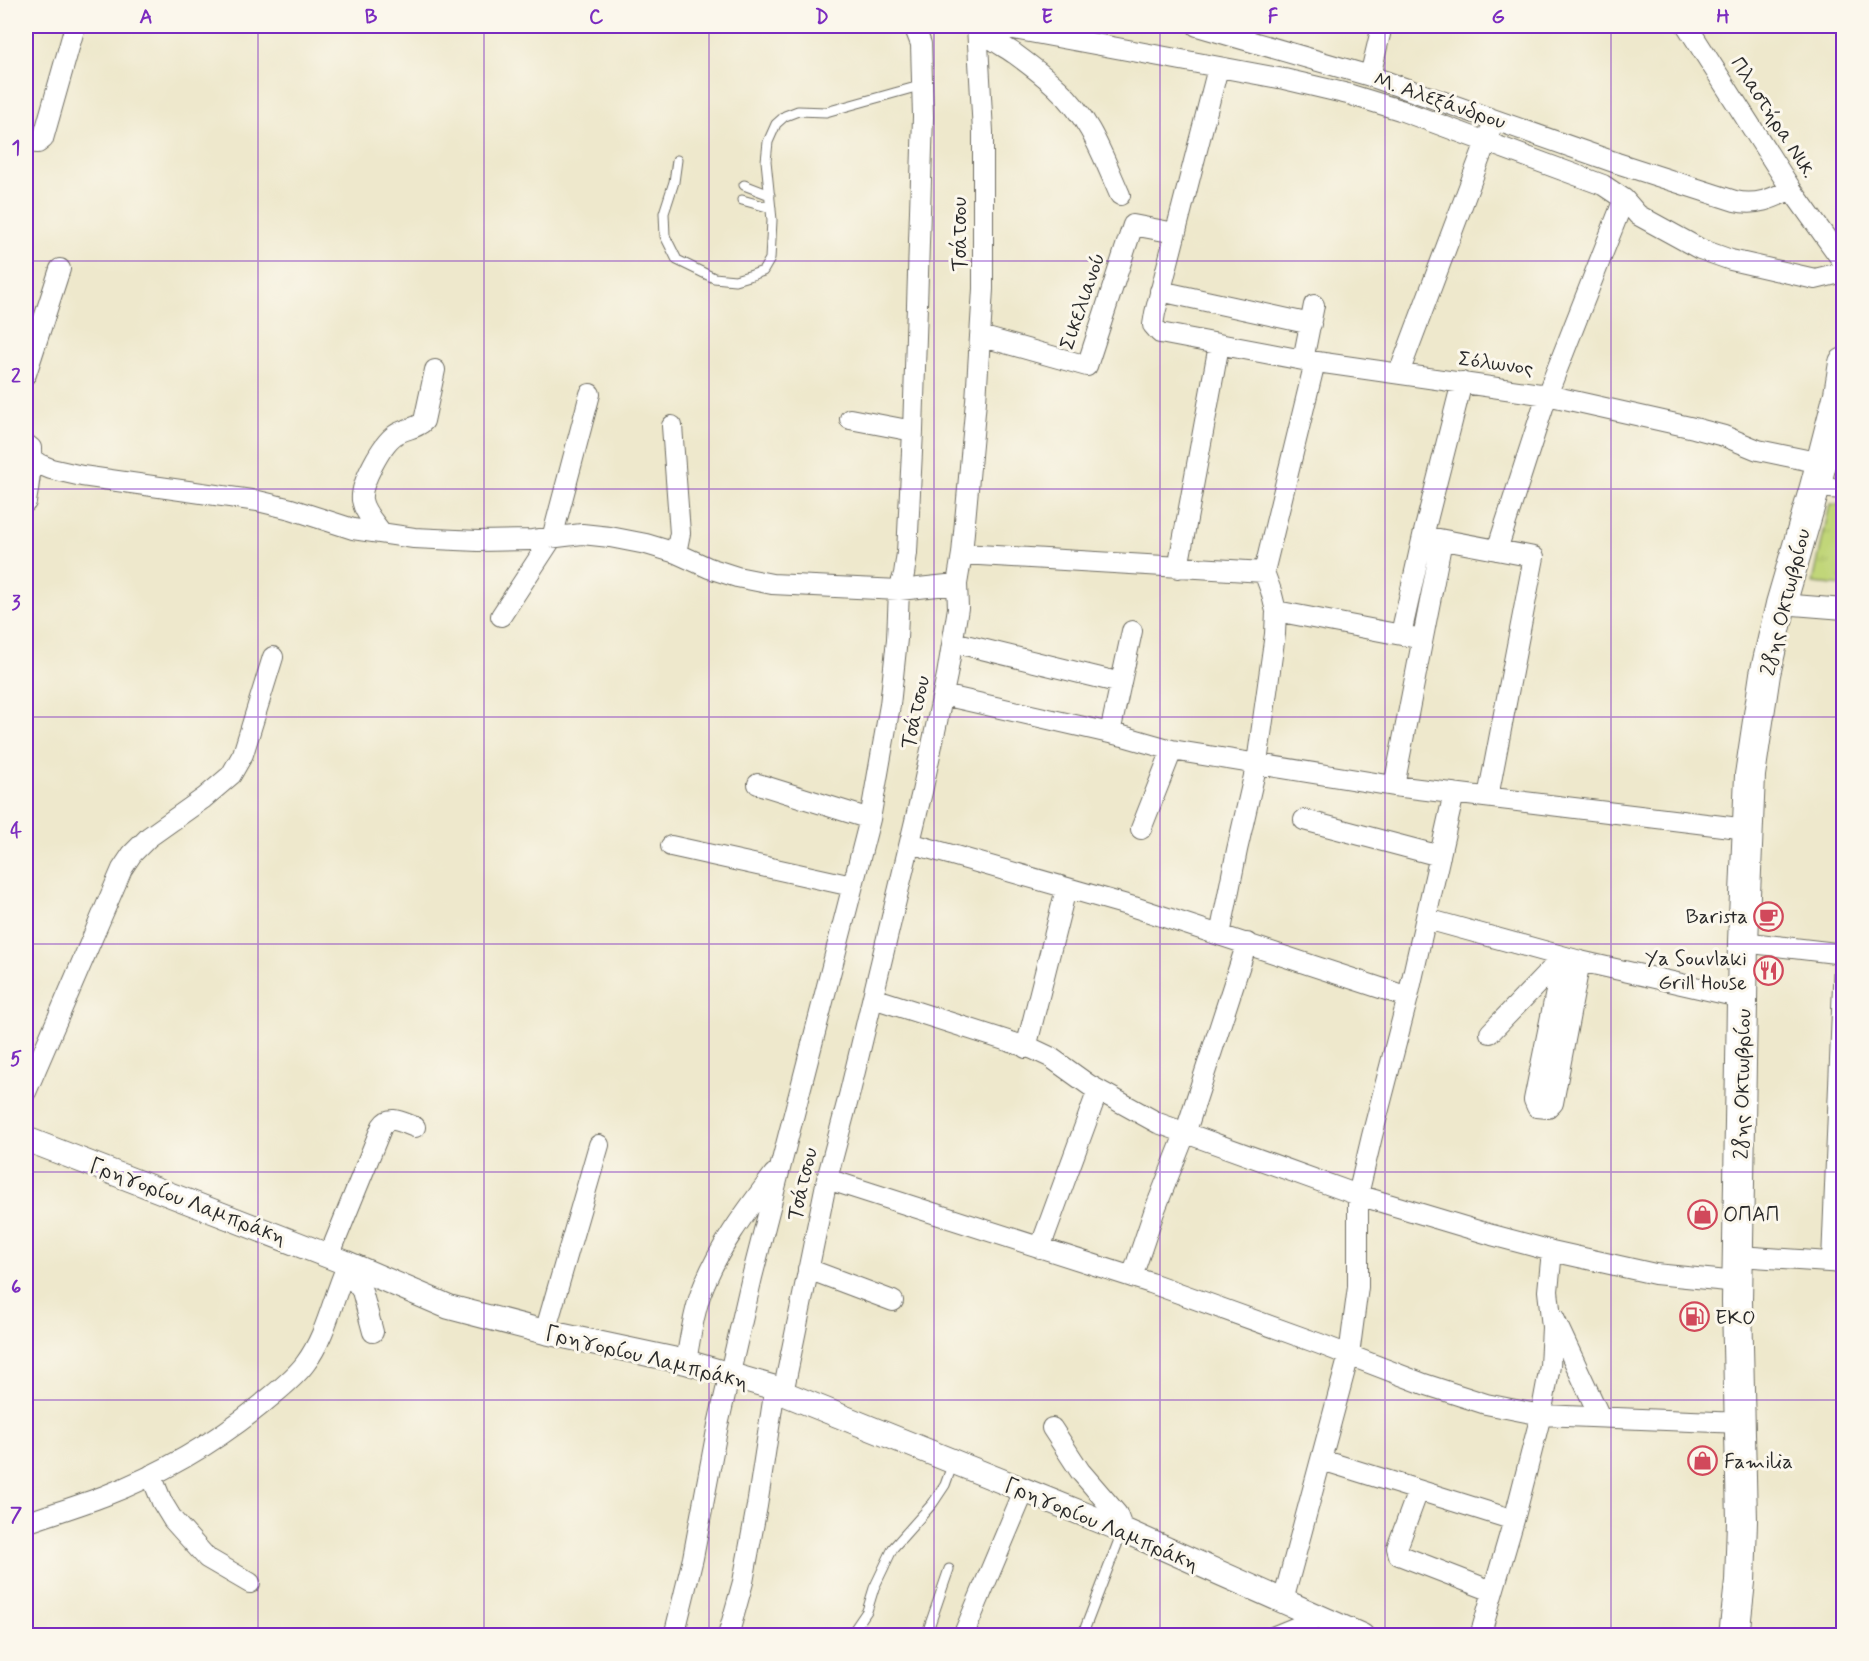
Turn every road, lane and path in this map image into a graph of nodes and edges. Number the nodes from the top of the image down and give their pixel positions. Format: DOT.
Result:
graph roads {
  1 [pos="75,26"];
  2 [pos="914,26"];
  3 [pos="978,26"];
  4 [pos="998,26"];
  5 [pos="1197,26"];
  6 [pos="1382,26"];
  7 [pos="1687,26"];
  8 [pos="1218,68"];
  9 [pos="1370,76"];
  10 [pos="923,85"];
  11 [pos="1494,119"];
  12 [pos="1486,141"];
  13 [pos="26,142"];
  14 [pos="677,160"];
  15 [pos="744,185"];
  16 [pos="1791,189"];
  17 [pos="770,195"];
  18 [pos="1120,195"];
  19 [pos="1624,199"];
  20 [pos="742,200"];
  21 [pos="771,208"];
  22 [pos="1175,233"];
  23 [pos="1844,263"];
  24 [pos="60,269"];
  25 [pos="1844,272"];
  26 [pos="1160,291"];
  27 [pos="980,336"];
  28 [pos="1219,345"];
  29 [pos="1309,361"];
  30 [pos="1844,363"];
  31 [pos="435,370"];
  32 [pos="1399,373"];
  33 [pos="26,374"];
  34 [pos="1462,382"];
  35 [pos="590,394"];
  36 [pos="1547,394"];
  37 [pos="850,418"];
  38 [pos="672,426"];
  39 [pos="913,431"];
  40 [pos="28,451"];
  41 [pos="1826,480"];
  42 [pos="26,502"];
  43 [pos="381,532"];
  44 [pos="1423,536"];
  45 [pos="552,538"];
  46 [pos="1443,540"];
  47 [pos="1497,550"];
  48 [pos="675,553"];
  49 [pos="962,555"];
  50 [pos="1178,568"];
  51 [pos="1264,572"];
  52 [pos="957,584"];
  53 [pos="899,590"];
  54 [pos="1781,604"];
  55 [pos="1844,609"];
  56 [pos="1276,611"];
  57 [pos="501,616"];
  58 [pos="1132,631"];
  59 [pos="1401,634"];
  60 [pos="1424,639"];
  61 [pos="952,642"];
  62 [pos="273,657"];
  63 [pos="1121,683"];
  64 [pos="943,695"];
  65 [pos="1110,733"];
  66 [pos="1172,750"];
  67 [pos="1257,763"];
  68 [pos="758,784"];
  69 [pos="1394,786"];
  70 [pos="1454,793"];
  71 [pos="1488,797"];
  72 [pos="870,819"];
  73 [pos="1304,820"];
  74 [pos="1141,829"];
  75 [pos="1747,829"];
  76 [pos="910,843"];
  77 [pos="671,846"];
  78 [pos="1440,856"];
  79 [pos="852,886"];
  80 [pos="1066,889"];
  81 [pos="1427,919"];
  82 [pos="1220,935"];
  83 [pos="1743,942"];
  84 [pos="1247,943"];
  85 [pos="1844,954"];
  86 [pos="1572,959"];
  87 [pos="1844,960"];
  88 [pos="1408,997"];
  89 [pos="873,998"];
  90 [pos="1743,998"];
  91 [pos="1490,1033"];
  92 [pos="1026,1048"];
  93 [pos="1098,1090"];
  94 [pos="26,1092"];
  95 [pos="415,1127"];
  96 [pos="1185,1134"];
  97 [pos="26,1139"];
  98 [pos="599,1145"];
  99 [pos="780,1166"];
  100 [pos="827,1179"];
  101 [pos="1359,1195"];
  102 [pos="1040,1248"];
  103 [pos="1552,1251"];
  104 [pos="341,1262"];
  105 [pos="1838,1262"];
  106 [pos="808,1269"];
  107 [pos="1739,1269"];
  108 [pos="1132,1277"];
  109 [pos="893,1301"];
  110 [pos="1550,1310"];
  111 [pos="373,1332"];
  112 [pos="545,1332"];
  113 [pos="1349,1355"];
  114 [pos="686,1362"];
  115 [pos="729,1373"];
  116 [pos="779,1391"];
  117 [pos="1541,1414"];
  118 [pos="1600,1417"];
  119 [pos="1740,1423"];
  120 [pos="1052,1428"];
  121 [pos="1322,1460"];
  122 [pos="954,1461"];
  123 [pos="151,1475"];
  124 [pos="1024,1491"];
  125 [pos="1418,1491"];
  126 [pos="1514,1520"];
  127 [pos="26,1523"];
  128 [pos="1123,1530"];
  129 [pos="949,1569"];
  130 [pos="250,1583"];
  131 [pos="1492,1591"];
  132 [pos="1283,1601"];
  133 [pos="1319,1618"];
  134 [pos="674,1635"];
  135 [pos="728,1635"];
  136 [pos="850,1635"];
  137 [pos="926,1635"];
  138 [pos="963,1635"];
  139 [pos="1082,1635"];
  140 [pos="1275,1635"];
  141 [pos="1362,1635"];
  142 [pos="1480,1635"];
  143 [pos="1734,1635"];
  1 -- 13 [label="street"];
  2 -- 10 [label="street"];
  3 -- 18 [label="street"];
  3 -- 27 [label="street, Τσάτσου"];
  4 -- 8 [label="street, Μ. Αλεξάνδρου"];
  5 -- 9 [label="street, Μ. Αλεξάνδρου"];
  6 -- 9 [label="street"];
  7 -- 16 [label="street, Πλαστήρα Νικ."];
  8 -- 12 [label="street, Μ. Αλεξάνδρου"];
  8 -- 22 [label="street"];
  9 -- 11 [label="street, Μ. Αλεξάνδρου"];
  10 -- 17 [label="lane"];
  10 -- 39 [label="street"];
  11 -- 12 [label="street"];
  11 -- 16 [label="street, Μ. Αλεξάνδρου"];
  12 -- 19 [label="street, Μ. Αλεξάνδρου"];
  12 -- 32 [label="street"];
  14 -- 21 [label="lane"];
  15 -- 17 [label="lane"];
  16 -- 23 [label="street, Πλαστήρα Νικ."];
  17 -- 21 [label="lane"];
  19 -- 25 [label="street, Μ. Αλεξάνδρου"];
  19 -- 36 [label="street"];
  20 -- 21 [label="lane"];
  22 -- 26 [label="street"];
  22 -- 27 [label="street, Σικελιανού"];
  24 -- 33 [label="street"];
  26 -- 28 [label="street, Σόλωνος"];
  26 -- 29 [label="street"];
  27 -- 49 [label="street, Τσάτσου"];
  28 -- 29 [label="street, Σόλωνος"];
  28 -- 50 [label="street"];
  29 -- 32 [label="street, Σόλωνος"];
  29 -- 51 [label="street"];
  30 -- 41 [label="main road, 28ης Οκτωβρίου"];
  31 -- 43 [label="street"];
  32 -- 34 [label="street, Σόλωνος"];
  34 -- 36 [label="street, Σόλωνος"];
  34 -- 44 [label="street"];
  35 -- 45 [label="street"];
  36 -- 41 [label="street, Σόλωνος"];
  36 -- 47 [label="street"];
  37 -- 39 [label="street"];
  38 -- 48 [label="street"];
  39 -- 53 [label="street"];
  40 -- 42 [label="street"];
  40 -- 43 [label="street"];
  41 -- 54 [label="main road, 28ης Οκτωβρίου"];
  43 -- 45 [label="street"];
  44 -- 46 [label="street"];
  44 -- 59 [label="street"];
  45 -- 48 [label="street"];
  45 -- 57 [label="street"];
  46 -- 47 [label="street"];
  46 -- 60 [label="street"];
  47 -- 71 [label="street"];
  48 -- 53 [label="street"];
  49 -- 50 [label="street"];
  49 -- 52 [label="street, Τσάτσου"];
  50 -- 51 [label="street"];
  51 -- 56 [label="street"];
  52 -- 53 [label="street"];
  52 -- 61 [label="street, Τσάτσου"];
  53 -- 72 [label="street"];
  54 -- 55 [label="street"];
  54 -- 75 [label="main road, 28ης Οκτωβρίου"];
  56 -- 59 [label="street"];
  56 -- 67 [label="street"];
  58 -- 63 [label="street"];
  59 -- 60 [label="street"];
  60 -- 69 [label="street"];
  61 -- 63 [label="street"];
  61 -- 64 [label="street, Τσάτσου"];
  62 -- 94 [label="street"];
  63 -- 65 [label="street"];
  64 -- 65 [label="street"];
  64 -- 76 [label="street, Τσάτσου"];
  65 -- 66 [label="street"];
  66 -- 67 [label="street"];
  66 -- 74 [label="street"];
  67 -- 69 [label="street"];
  67 -- 82 [label="street"];
  68 -- 72 [label="street"];
  69 -- 70 [label="street"];
  70 -- 71 [label="street"];
  70 -- 78 [label="street"];
  71 -- 75 [label="street"];
  72 -- 79 [label="street"];
  73 -- 78 [label="street"];
  75 -- 83 [label="main road, 28ης Οκτωβρίου"];
  76 -- 80 [label="street"];
  76 -- 89 [label="street, Τσάτσου"];
  77 -- 79 [label="street"];
  78 -- 81 [label="street"];
  79 -- 99 [label="street"];
  80 -- 82 [label="street"];
  80 -- 92 [label="street"];
  81 -- 86 [label="street"];
  81 -- 88 [label="street"];
  82 -- 84 [label="street"];
  83 -- 85 [label="street"];
  83 -- 90 [label="main road, 28ης Οκτωβρίου"];
  84 -- 88 [label="street"];
  84 -- 96 [label="street"];
  86 -- 86 [label="street"];
  86 -- 90 [label="street"];
  86 -- 91 [label="street"];
  87 -- 105 [label="street"];
  88 -- 101 [label="street"];
  89 -- 92 [label="street"];
  89 -- 100 [label="street, Τσάτσου"];
  90 -- 107 [label="main road, 28ης Οκτωβρίου"];
  92 -- 93 [label="street"];
  93 -- 96 [label="street"];
  93 -- 102 [label="street"];
  95 -- 104 [label="street"];
  96 -- 101 [label="street"];
  96 -- 108 [label="street"];
  97 -- 104 [label="street, Γρηγορίου Λαμπράκη"];
  98 -- 112 [label="street"];
  99 -- 114 [label="street"];
  99 -- 115 [label="street"];
  100 -- 102 [label="street"];
  100 -- 106 [label="street, Τσάτσου"];
  101 -- 103 [label="street"];
  101 -- 113 [label="street"];
  102 -- 108 [label="street"];
  103 -- 107 [label="street"];
  103 -- 110 [label="street"];
  104 -- 111 [label="street"];
  104 -- 112 [label="street, Γρηγορίου Λαμπράκη"];
  104 -- 123 [label="street"];
  105 -- 107 [label="street"];
  106 -- 109 [label="street"];
  106 -- 116 [label="street, Τσάτσου"];
  107 -- 119 [label="main road, 28ης Οκτωβρίου"];
  108 -- 113 [label="street"];
  110 -- 117 [label="street"];
  110 -- 118 [label="street"];
  112 -- 114 [label="street, Γρηγορίου Λαμπράκη"];
  113 -- 117 [label="street"];
  113 -- 121 [label="street"];
  114 -- 115 [label="street, Γρηγορίου Λαμπράκη"];
  115 -- 116 [label="street, Γρηγορίου Λαμπράκη"];
  115 -- 134 [label="street"];
  116 -- 122 [label="street, Γρηγορίου Λαμπράκη"];
  116 -- 135 [label="street, Τσάτσου"];
  117 -- 118 [label="street"];
  117 -- 126 [label="street"];
  118 -- 119 [label="street"];
  119 -- 143 [label="main road, 28ης Οκτωβρίου"];
  120 -- 128 [label="street"];
  121 -- 125 [label="street"];
  121 -- 132 [label="street"];
  122 -- 124 [label="street, Γρηγορίου Λαμπράκη"];
  122 -- 136 [label="lane"];
  123 -- 127 [label="street"];
  123 -- 130 [label="street"];
  124 -- 128 [label="street, Γρηγορίου Λαμπράκη"];
  124 -- 138 [label="street"];
  125 -- 126 [label="street"];
  125 -- 131 [label="street"];
  126 -- 131 [label="street"];
  128 -- 132 [label="street, Γρηγορίου Λαμπράκη"];
  128 -- 139 [label="lane"];
  129 -- 137 [label="lane"];
  131 -- 142 [label="street"];
  132 -- 133 [label="street, Γρηγορίου Λαμπράκη"];
  133 -- 140 [label="street"];
  133 -- 141 [label="street, Γρηγορίου Λαμπράκη"];
}
